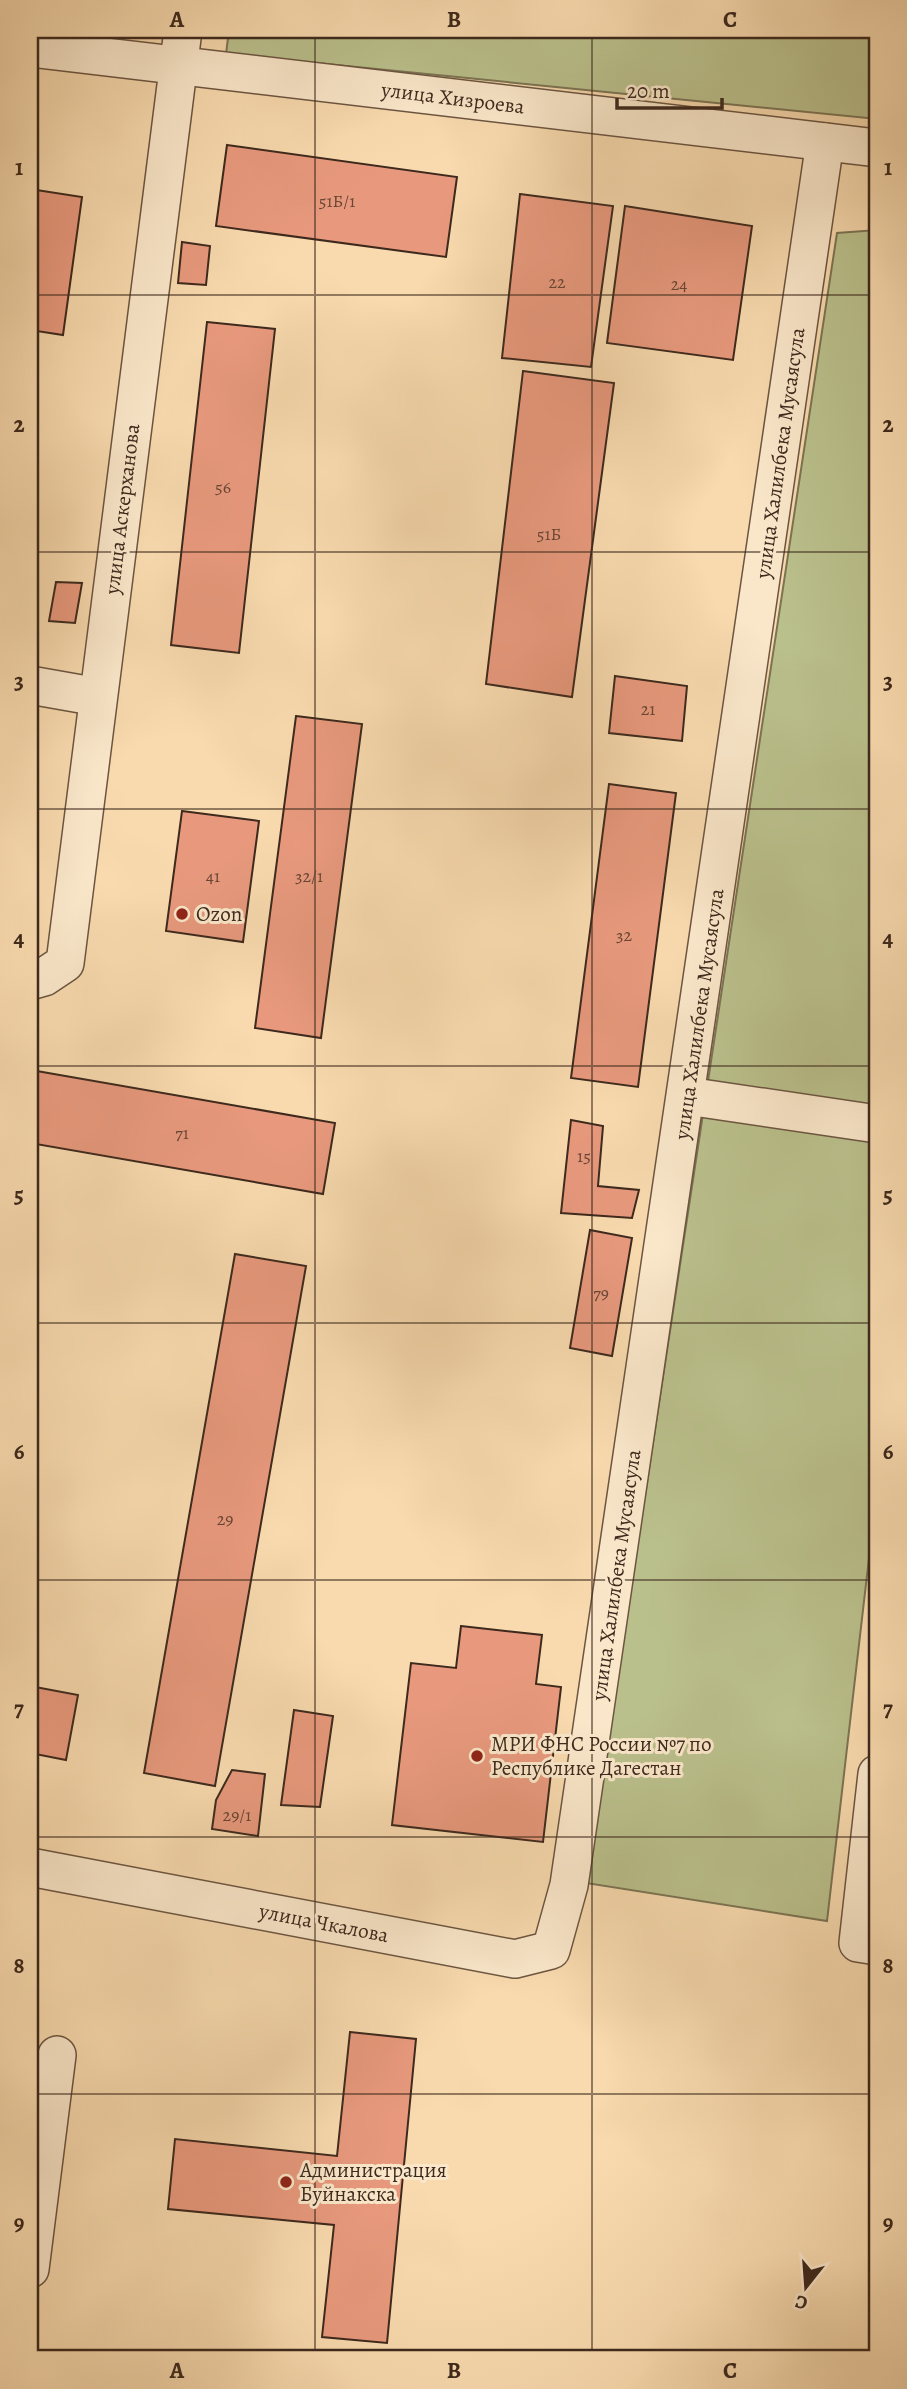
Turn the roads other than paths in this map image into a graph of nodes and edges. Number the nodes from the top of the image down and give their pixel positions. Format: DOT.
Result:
graph roads {
  1 [pos="183,30"];
  2 [pos="30,48"];
  3 [pos="178,65"];
  4 [pos="825,142"];
  5 [pos="877,148"];
  6 [pos="30,685"];
  7 [pos="98,697"];
  8 [pos="37,979"];
  9 [pos="687,1096"];
  10 [pos="877,1124"];
  11 [pos="877,1774"];
  12 [pos="30,1867"];
  13 [pos="569,1885"];
  14 [pos="867,1945"];
  15 [pos="57,2055"];
  16 [pos="30,2269"];
  1 -- 3 [label="street, улица Аскерханова"];
  2 -- 3 [label="street, улица Хизроева"];
  3 -- 4 [label="street, улица Хизроева"];
  3 -- 7 [label="street, улица Аскерханова"];
  4 -- 5 [label="street, улица Хизроева"];
  4 -- 9 [label="street, улица Халилбека Мусаясула"];
  6 -- 7 [label="street"];
  7 -- 8 [label="street, улица Аскерханова"];
  9 -- 10 [label="street"];
  9 -- 13 [label="street, улица Халилбека Мусаясула"];
  11 -- 14 [label="street"];
  12 -- 13 [label="street, улица Чкалова"];
  15 -- 16 [label="street"];
}
